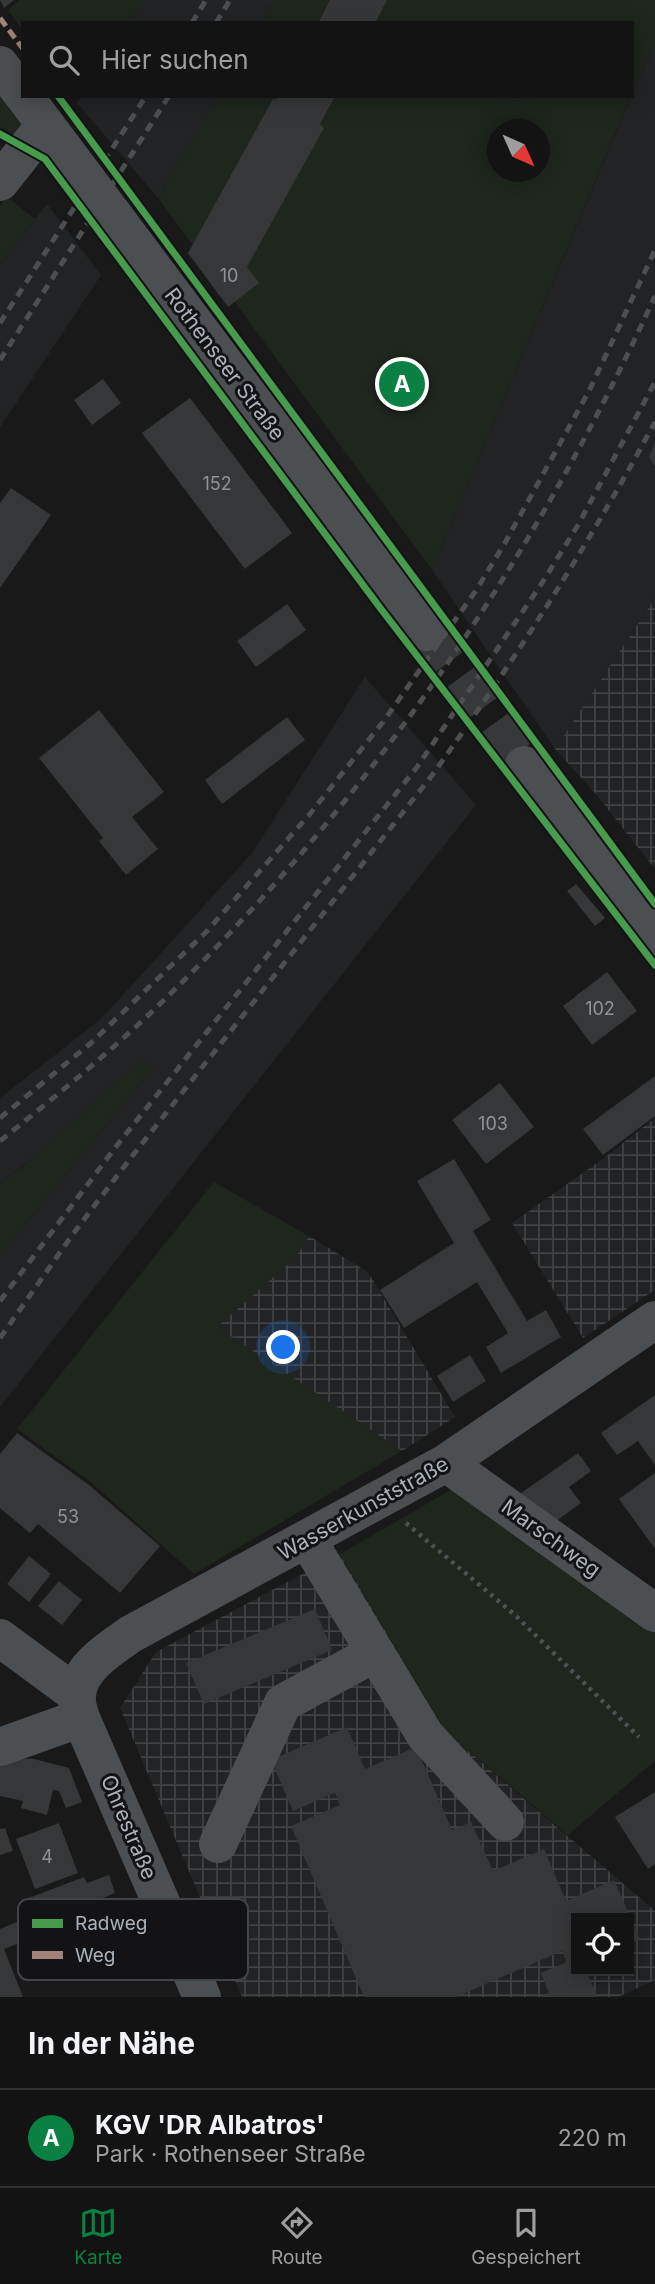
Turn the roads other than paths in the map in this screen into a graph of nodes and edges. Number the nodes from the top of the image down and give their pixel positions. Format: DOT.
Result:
graph roads {
  1 [pos="0,65"];
  2 [pos="21,93"];
  3 [pos="31,106"];
  4 [pos="0,182"];
  5 [pos="426,632"];
  6 [pos="524,765"];
  7 [pos="655,937"];
  8 [pos="655,1320"];
  9 [pos="446,1463"];
  10 [pos="307,1539"];
  11 [pos="655,1613"];
  12 [pos="0,1639"];
  13 [pos="375,1653"];
  14 [pos="79,1706"];
  15 [pos="0,1747"];
  16 [pos="505,1822"];
  17 [pos="218,1844"];
  18 [pos="161,1899"];
  19 [pos="195,1980"];
  20 [pos="202,1997"];
  1 -- 2 [label="street, Rothenseer Straße"];
  3 -- 4 [label="street"];
  3 -- 5 [label="street, Rothenseer Straße"];
  6 -- 7 [label="street"];
  8 -- 9 [label="street, Wasserkunststraße"];
  9 -- 10 [label="street, Wasserkunststraße"];
  9 -- 11 [label="street, Marschweg"];
  10 -- 13 [label="street"];
  10 -- 14 [label="street, Wasserkunststraße"];
  12 -- 14 [label="street"];
  13 -- 16 [label="street"];
  13 -- 17 [label="street"];
  14 -- 15 [label="street"];
  14 -- 18 [label="street, Ohrestraße"];
  19 -- 20 [label="street, Ohrestraße"];
}
